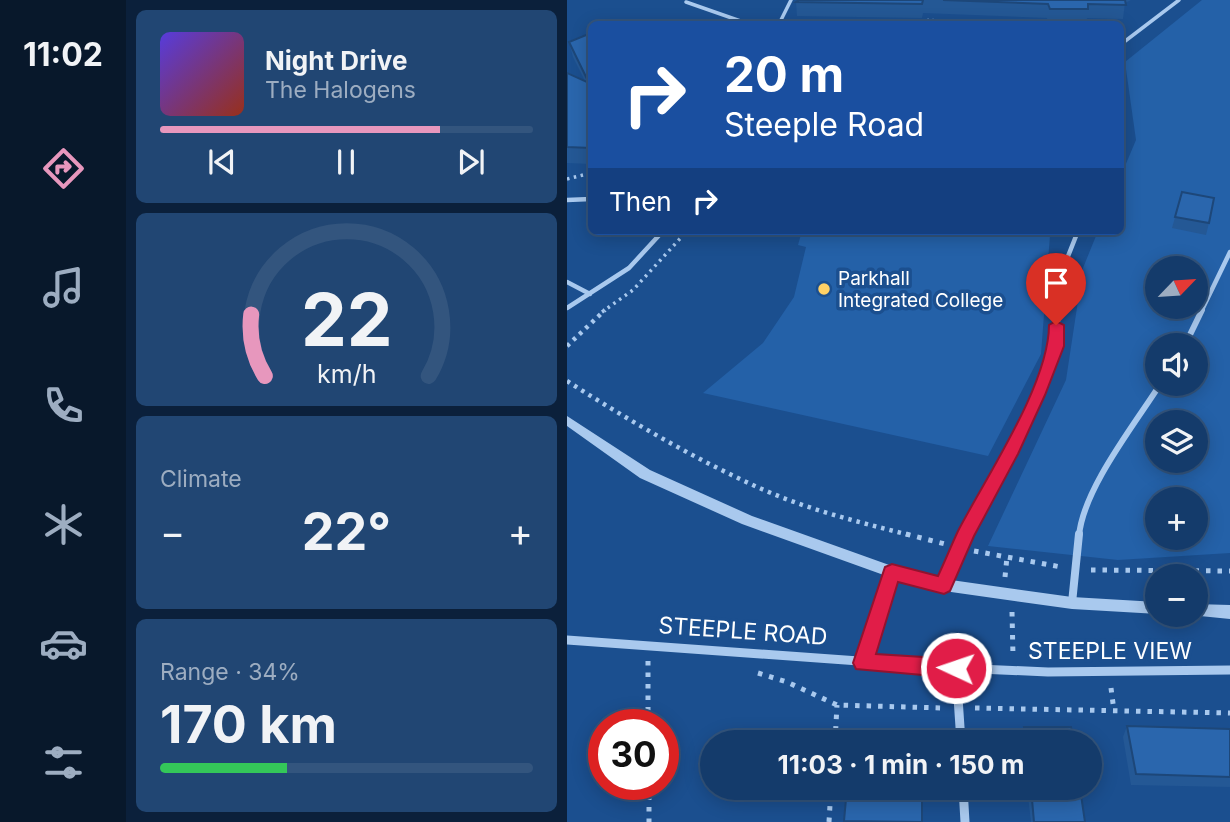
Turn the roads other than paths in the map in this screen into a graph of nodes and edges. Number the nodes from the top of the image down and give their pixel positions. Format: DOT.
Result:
graph roads {
  1 [pos="791,0"];
  2 [pos="1179,0"];
  3 [pos="686,2"];
  4 [pos="740,21"];
  5 [pos="780,21"];
  6 [pos="1124,39"];
  7 [pos="588,199"];
  8 [pos="567,200"];
  9 [pos="659,235"];
  10 [pos="1077,235"];
  11 [pos="1230,252"];
  12 [pos="567,282"];
  13 [pos="590,294"];
  14 [pos="567,308"];
  15 [pos="1191,333"];
  16 [pos="1153,396"];
  17 [pos="567,419"];
  18 [pos="892,572"];
  19 [pos="944,586"];
  20 [pos="1072,603"];
  21 [pos="1145,607"];
  22 [pos="1208,611"];
  23 [pos="1230,612"];
  24 [pos="567,640"];
  25 [pos="863,663"];
  26 [pos="956,668"];
  27 [pos="1230,670"];
  28 [pos="960,730"];
  29 [pos="964,800"];
  30 [pos="965,822"];
  1 -- 5 [label="lane"];
  2 -- 6 [label="lane"];
  3 -- 4 [label="lane"];
  7 -- 8 [label="lane"];
  9 -- 13 [label="lane"];
  10 -- 19 [label="lane"];
  11 -- 15 [label="street"];
  12 -- 13 [label="lane"];
  13 -- 14 [label="lane"];
  16 -- 20 [label="street"];
  17 -- 18 [label="street"];
  18 -- 19 [label="street"];
  18 -- 25 [label="street"];
  19 -- 20 [label="street"];
  20 -- 21 [label="street"];
  22 -- 23 [label="street"];
  24 -- 25 [label="street, STEEPLE ROAD"];
  25 -- 26 [label="street, STEEPLE VIEW"];
  26 -- 27 [label="street, STEEPLE VIEW"];
  26 -- 28 [label="street"];
  29 -- 30 [label="street"];
}
